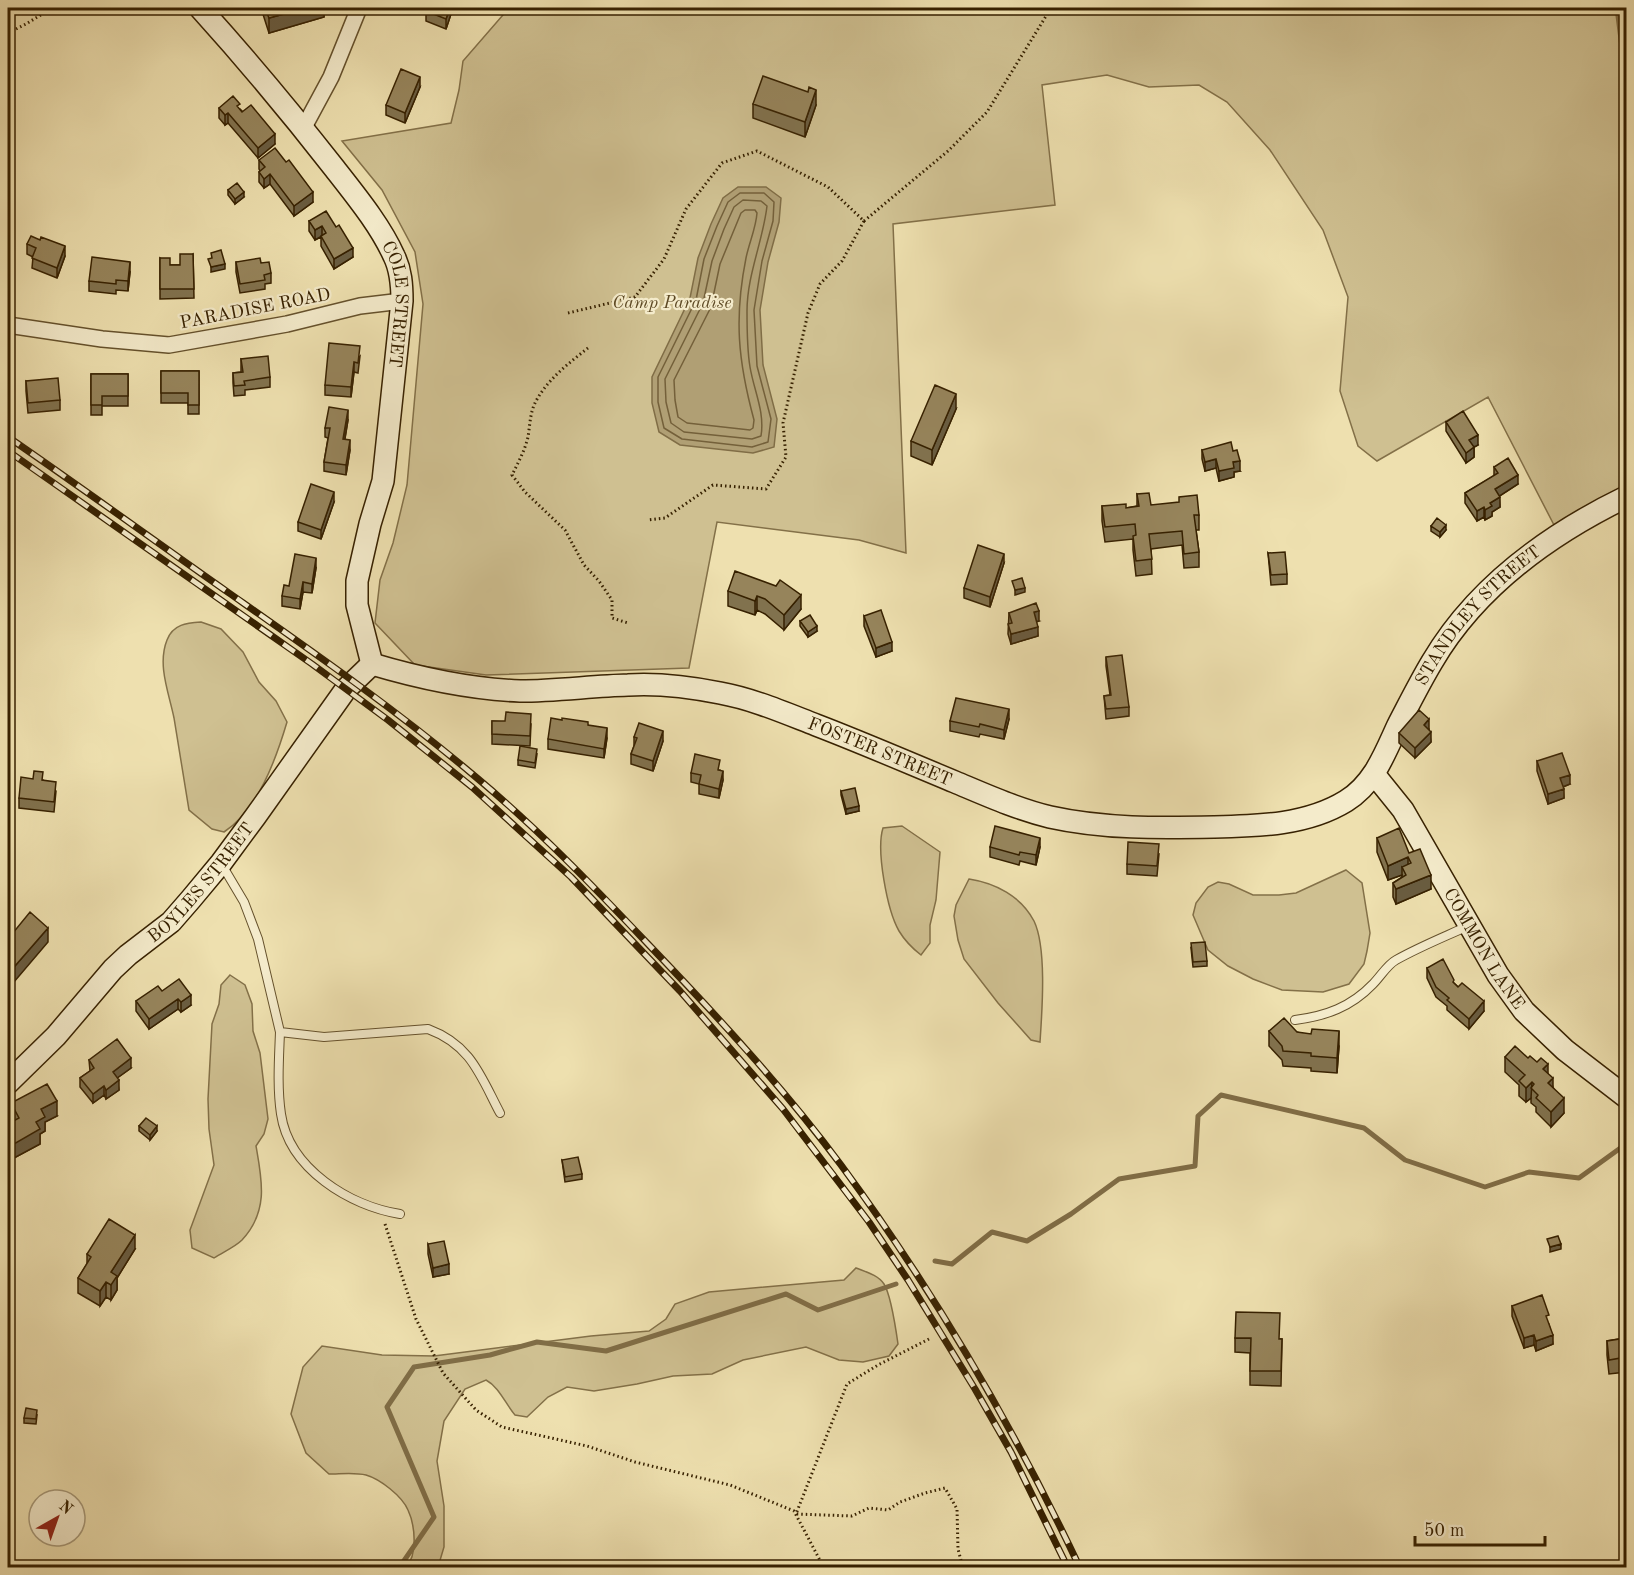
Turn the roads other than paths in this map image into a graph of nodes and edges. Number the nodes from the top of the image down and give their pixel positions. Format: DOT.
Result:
graph roads {
  1 [pos="200,8"];
  2 [pos="359,8"];
  3 [pos="303,129"];
  4 [pos="402,301"];
  5 [pos="8,325"];
  6 [pos="1626,496"];
  7 [pos="372,664"];
  8 [pos="1374,774"];
  9 [pos="221,863"];
  10 [pos="1470,925"];
  11 [pos="1294,1020"];
  12 [pos="280,1032"];
  13 [pos="8,1083"];
  14 [pos="1626,1098"];
  15 [pos="500,1113"];
  16 [pos="400,1214"];
  1 -- 3 [label="street, COLE STREET"];
  2 -- 3 [label="street"];
  3 -- 4 [label="street, COLE STREET"];
  4 -- 5 [label="street, PARADISE ROAD"];
  4 -- 7 [label="street, COLE STREET"];
  6 -- 8 [label="street, STANDLEY STREET"];
  7 -- 8 [label="street, FOSTER STREET"];
  7 -- 9 [label="street, BOYLES STREET"];
  8 -- 10 [label="street, COMMON LANE"];
  9 -- 12 [label="lane"];
  9 -- 13 [label="street, BOYLES STREET"];
  10 -- 11 [label="lane"];
  10 -- 14 [label="street, COMMON LANE"];
  12 -- 15 [label="lane"];
  12 -- 16 [label="lane"];
}
